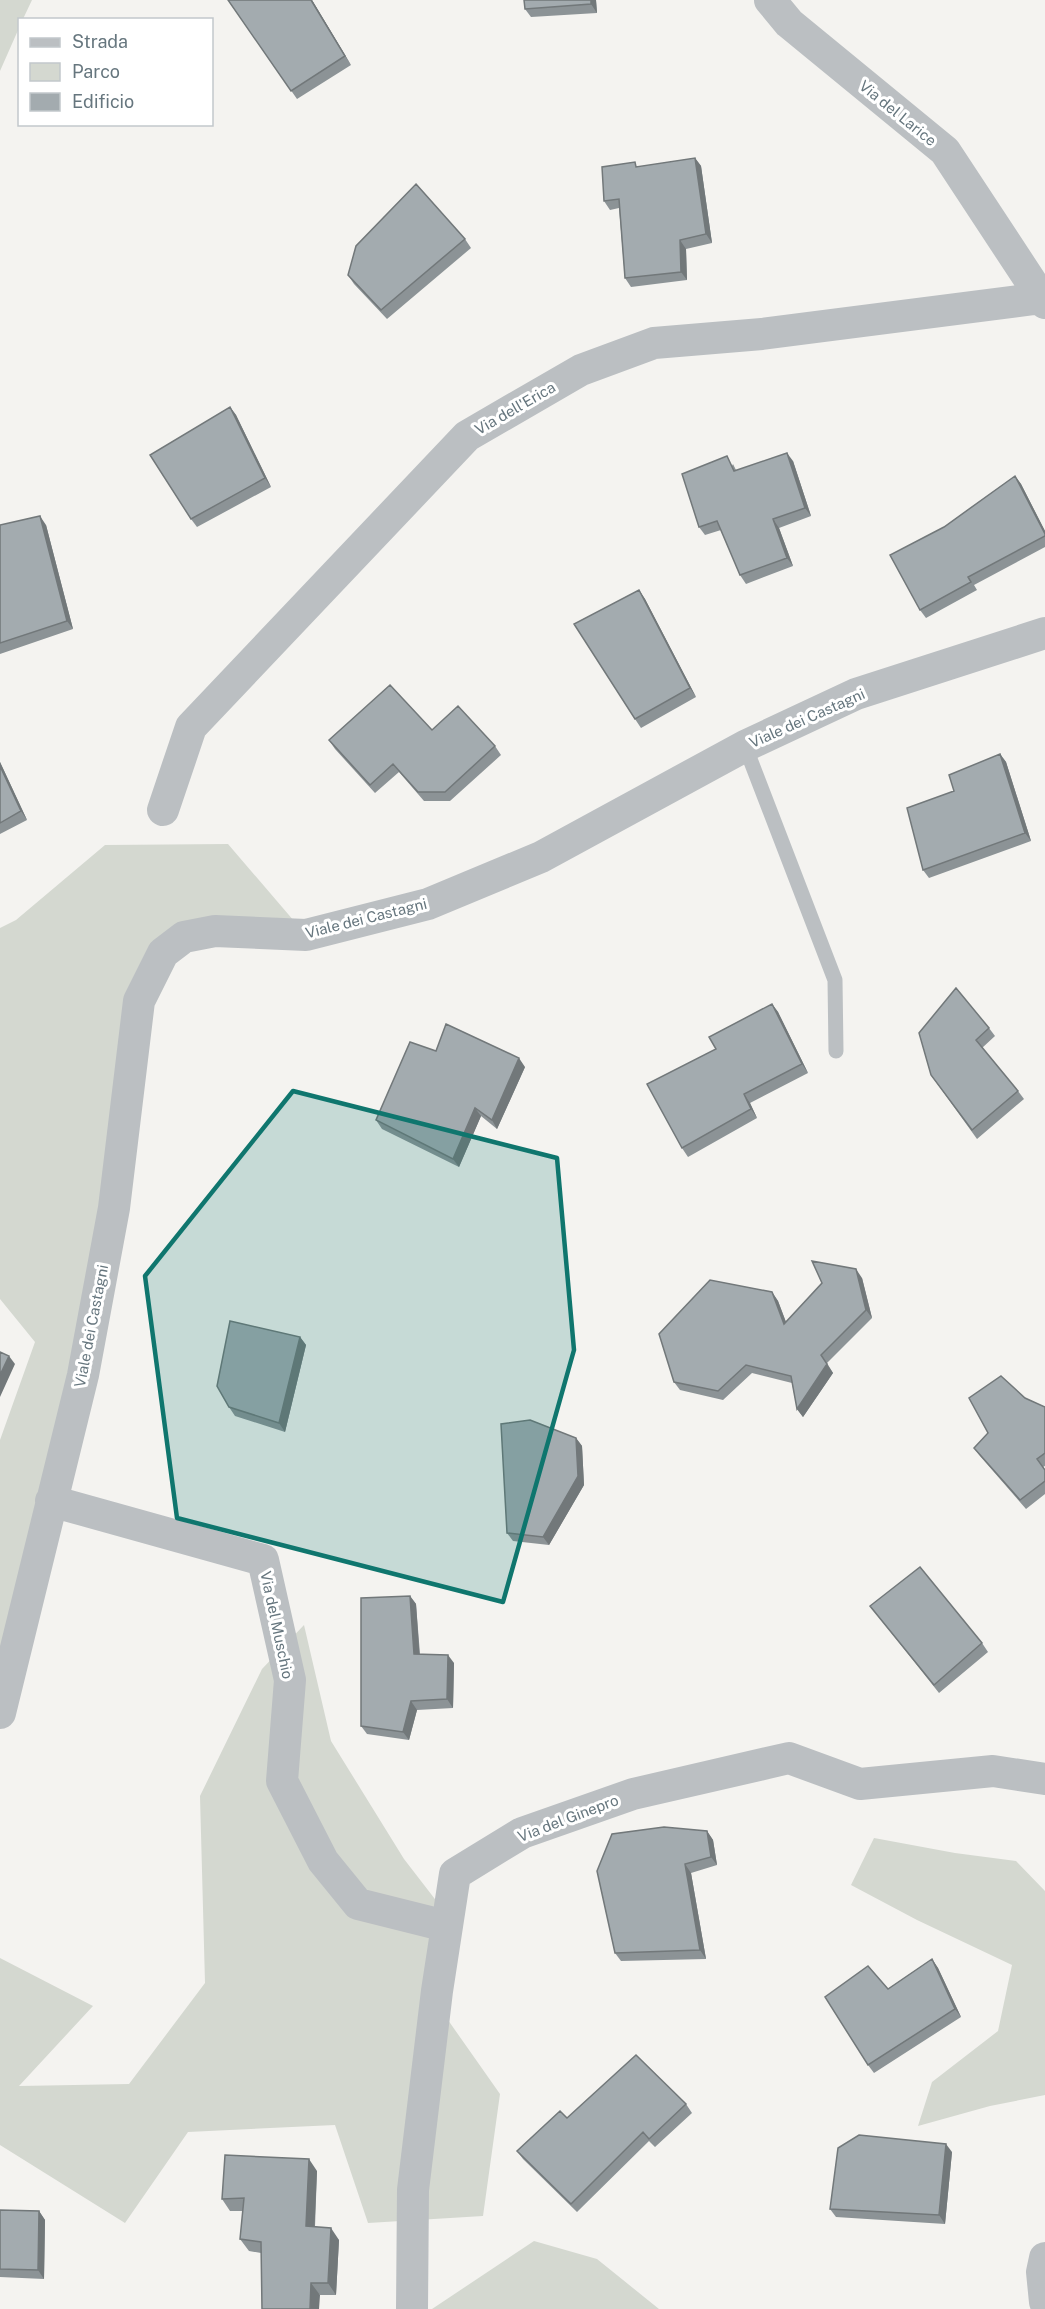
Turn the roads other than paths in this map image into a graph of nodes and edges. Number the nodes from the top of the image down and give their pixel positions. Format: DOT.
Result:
graph roads {
  1 [pos="770,0"];
  2 [pos="1043,300"];
  3 [pos="1045,633"];
  4 [pos="745,746"];
  5 [pos="163,810"];
  6 [pos="836,1051"];
  7 [pos="51,1502"];
  8 [pos="0,1713"];
  9 [pos="1045,1779"];
  10 [pos="446,1926"];
  11 [pos="1045,2258"];
  12 [pos="1045,2302"];
  13 [pos="412,2309"];
  1 -- 2 [label="street, Via del Larice"];
  2 -- 5 [label="street, Via dell'Erica"];
  3 -- 4 [label="street, Viale dei Castagni"];
  4 -- 6 [label="lane"];
  4 -- 7 [label="street, Viale dei Castagni"];
  7 -- 8 [label="street, Viale dei Castagni"];
  7 -- 10 [label="street, Via del Muschio"];
  9 -- 10 [label="street, Via del Ginepro"];
  10 -- 13 [label="street, Via del Ginepro"];
  11 -- 12 [label="street"];
}
